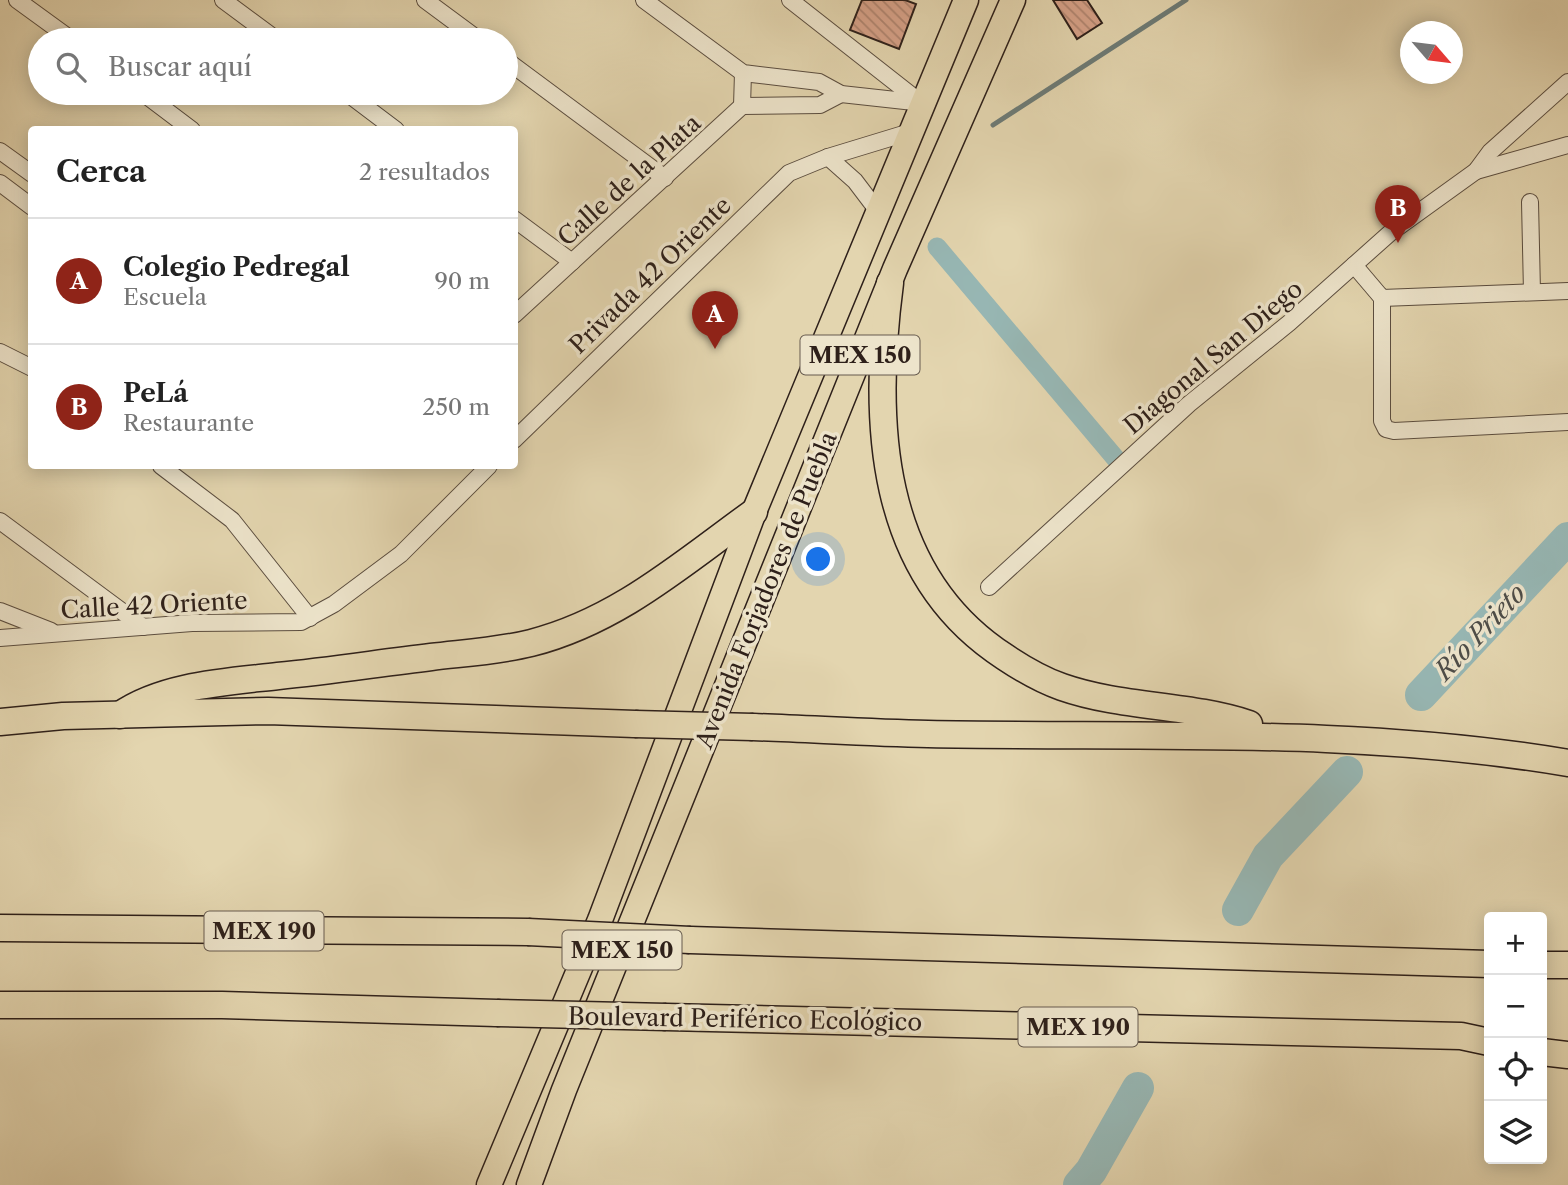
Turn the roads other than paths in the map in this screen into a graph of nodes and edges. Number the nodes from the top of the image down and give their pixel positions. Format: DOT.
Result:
graph roads {
  1 [pos="17,0"];
  2 [pos="223,0"];
  3 [pos="425,0"];
  4 [pos="644,0"];
  5 [pos="790,0"];
  6 [pos="966,0"];
  7 [pos="1013,0"];
  8 [pos="56,28"];
  9 [pos="261,28"];
  10 [pos="464,28"];
  11 [pos="518,69"];
  12 [pos="743,73"];
  13 [pos="1568,82"];
  14 [pos="841,94"];
  15 [pos="923,103"];
  16 [pos="159,105"];
  17 [pos="363,105"];
  18 [pos="742,106"];
  19 [pos="187,126"];
  20 [pos="391,126"];
  21 [pos="911,132"];
  22 [pos="1568,145"];
  23 [pos="0,151"];
  24 [pos="828,157"];
  25 [pos="28,171"];
  26 [pos="1476,171"];
  27 [pos="665,177"];
  28 [pos="0,183"];
  29 [pos="1530,202"];
  30 [pos="28,204"];
  31 [pos="877,210"];
  32 [pos="518,222"];
  33 [pos="572,262"];
  34 [pos="1354,265"];
  35 [pos="890,283"];
  36 [pos="1568,291"];
  37 [pos="1532,292"];
  38 [pos="1382,298"];
  39 [pos="518,311"];
  40 [pos="0,352"];
  41 [pos="28,367"];
  42 [pos="1568,422"];
  43 [pos="518,436"];
  44 [pos="165,469"];
  45 [pos="486,469"];
  46 [pos="754,512"];
  47 [pos="0,521"];
  48 [pos="989,587"];
  49 [pos="0,611"];
  50 [pos="310,618"];
  51 [pos="143,627"];
  52 [pos="56,633"];
  53 [pos="0,638"];
  54 [pos="120,715"];
  55 [pos="0,722"];
  56 [pos="1281,735"];
  57 [pos="1568,763"];
  58 [pos="0,928"];
  59 [pos="1484,964"];
  60 [pos="1547,965"];
  61 [pos="1568,965"];
  62 [pos="0,1005"];
  63 [pos="1484,1041"];
  64 [pos="1547,1053"];
  65 [pos="1568,1055"];
  66 [pos="489,1185"];
  67 [pos="529,1185"];
  1 -- 8 [label="street"];
  2 -- 9 [label="street"];
  3 -- 10 [label="street"];
  4 -- 12 [label="street"];
  5 -- 15 [label="street"];
  6 -- 15 [label="main road, Avenida Forjadores de Puebla / MEX 150"];
  7 -- 35 [label="main road, Avenida Forjadores de Puebla / MEX 150"];
  11 -- 27 [label="street"];
  12 -- 14 [label="street"];
  12 -- 18 [label="street"];
  13 -- 26 [label="street, Diagonal San Diego"];
  14 -- 15 [label="street"];
  14 -- 18 [label="street"];
  15 -- 21 [label="main road, Avenida Forjadores de Puebla / MEX 150"];
  16 -- 19 [label="street"];
  17 -- 20 [label="street"];
  18 -- 27 [label="street, Calle de la Plata"];
  21 -- 24 [label="street, Privada 42 Oriente"];
  21 -- 31 [label="main road, Avenida Forjadores de Puebla / MEX 150"];
  22 -- 26 [label="street, Diagonal San Diego"];
  23 -- 25 [label="street"];
  24 -- 31 [label="street"];
  24 -- 43 [label="street, Privada 42 Oriente"];
  26 -- 34 [label="street, Diagonal San Diego"];
  27 -- 33 [label="street, Calle de la Plata"];
  28 -- 30 [label="street"];
  29 -- 37 [label="street"];
  31 -- 46 [label="main road, Avenida Forjadores de Puebla / MEX 150"];
  32 -- 33 [label="street"];
  33 -- 39 [label="street, Calle de la Plata"];
  34 -- 38 [label="street"];
  34 -- 48 [label="street, Diagonal San Diego"];
  35 -- 56 [label="highway"];
  35 -- 67 [label="main road, Avenida Forjadores de Puebla / MEX 150"];
  36 -- 37 [label="street"];
  37 -- 38 [label="street"];
  38 -- 42 [label="street"];
  40 -- 41 [label="street"];
  44 -- 50 [label="street"];
  45 -- 50 [label="street"];
  46 -- 54 [label="highway"];
  46 -- 66 [label="main road, Avenida Forjadores de Puebla / MEX 150"];
  47 -- 51 [label="street"];
  49 -- 52 [label="street"];
  50 -- 51 [label="street, Calle 42 Oriente"];
  51 -- 52 [label="street, Calle 42 Oriente"];
  52 -- 53 [label="street, Calle 42 Oriente"];
  54 -- 55 [label="highway"];
  54 -- 56 [label="highway, bridge"];
  56 -- 57 [label="highway"];
  58 -- 59 [label="highway, MEX 190, bridge"];
  60 -- 61 [label="highway"];
  62 -- 63 [label="highway, Boulevard Periférico Ecológico / MEX 190, bridge"];
  64 -- 65 [label="highway"];
}
